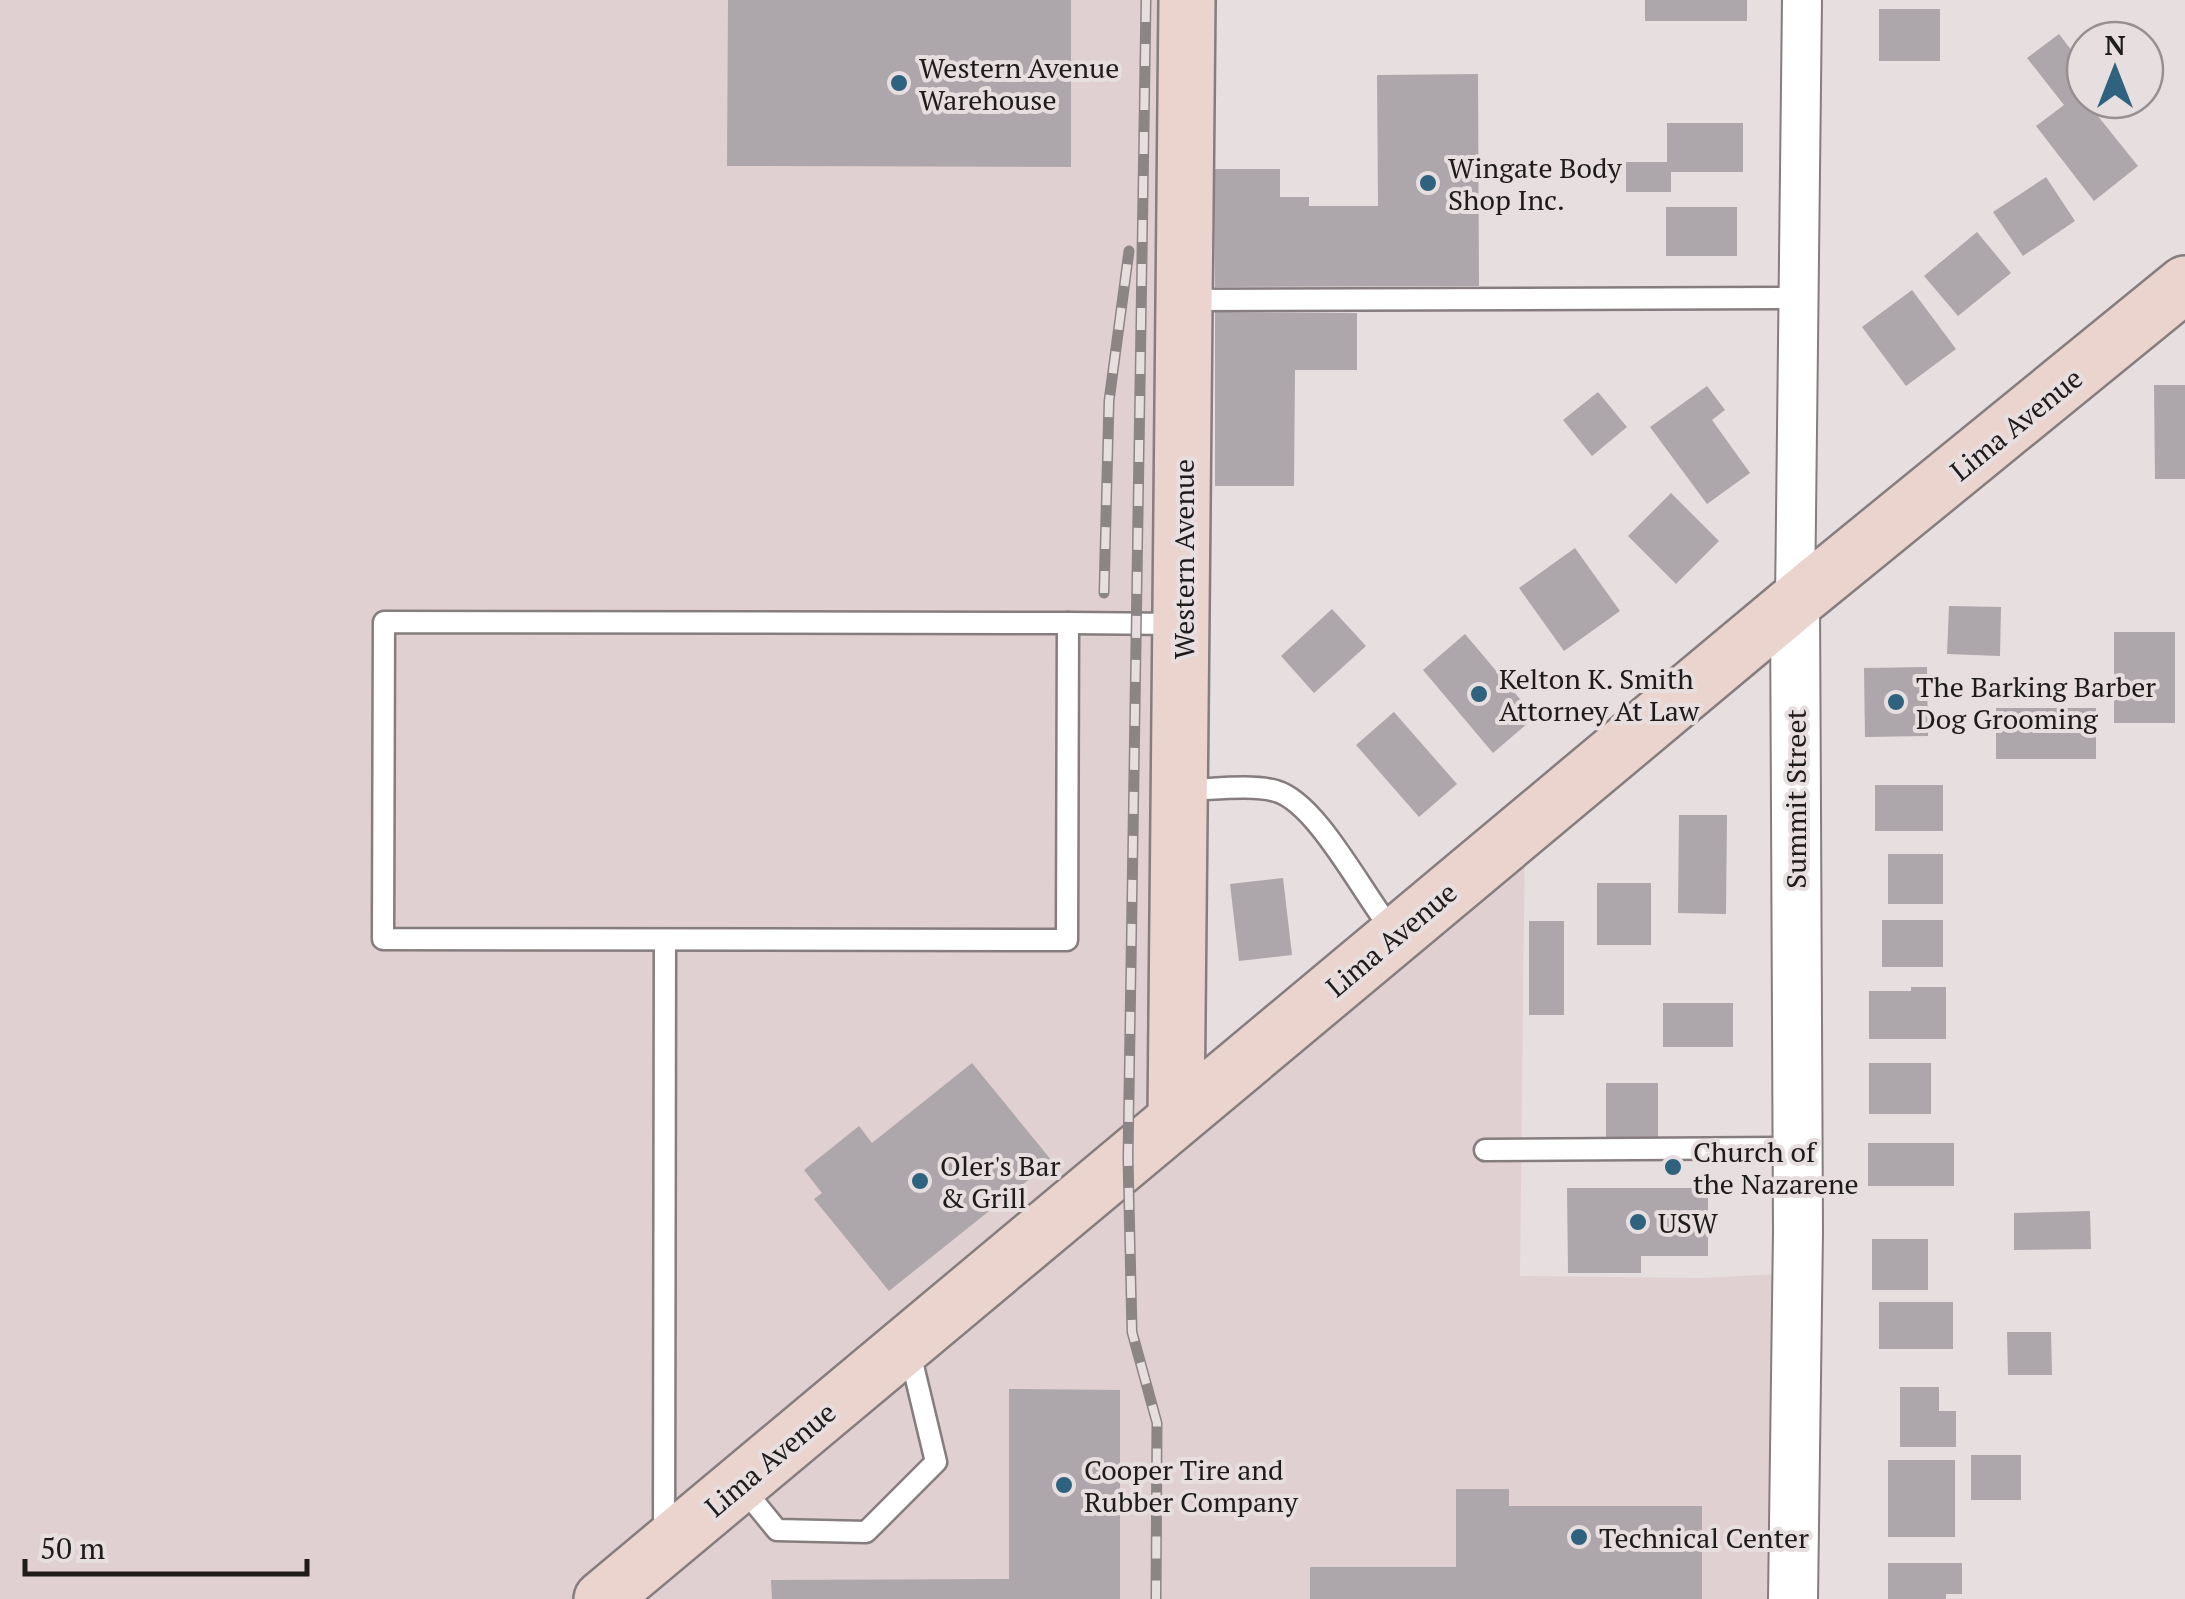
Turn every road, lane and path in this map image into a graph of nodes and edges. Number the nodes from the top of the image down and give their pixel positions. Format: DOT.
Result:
graph roads {
  1 [pos="1187,0"];
  2 [pos="1802,0"];
  3 [pos="2185,284"];
  4 [pos="1799,298"];
  5 [pos="1185,300"];
  6 [pos="1796,602"];
  7 [pos="1068,622"];
  8 [pos="1182,624"];
  9 [pos="1181,790"];
  10 [pos="1396,935"];
  11 [pos="665,940"];
  12 [pos="1176,1118"];
  13 [pos="1797,1148"];
  14 [pos="1485,1150"];
  15 [pos="908,1345"];
  16 [pos="740,1484"];
  17 [pos="664,1547"];
  18 [pos="602,1599"];
  19 [pos="1793,1599"];
  1 -- 5 [label="main road, Western Avenue"];
  2 -- 4 [label="street, Summit Street"];
  3 -- 6 [label="main road, Lima Avenue"];
  4 -- 5 [label="lane"];
  4 -- 6 [label="street, Summit Street"];
  5 -- 8 [label="main road, Western Avenue"];
  6 -- 10 [label="main road, Lima Avenue"];
  6 -- 13 [label="street, Summit Street"];
  7 -- 8 [label="lane"];
  7 -- 11 [label="lane"];
  7 -- 11 [label="lane"];
  8 -- 9 [label="main road, Western Avenue"];
  9 -- 10 [label="lane"];
  9 -- 12 [label="main road, Western Avenue"];
  10 -- 12 [label="main road, Lima Avenue"];
  11 -- 17 [label="lane"];
  12 -- 15 [label="main road, Lima Avenue"];
  13 -- 14 [label="lane"];
  13 -- 19 [label="street, Summit Street"];
  15 -- 16 [label="main road, Lima Avenue"];
  15 -- 16 [label="lane"];
  16 -- 17 [label="main road, Lima Avenue"];
  17 -- 18 [label="main road, Lima Avenue"];
}
